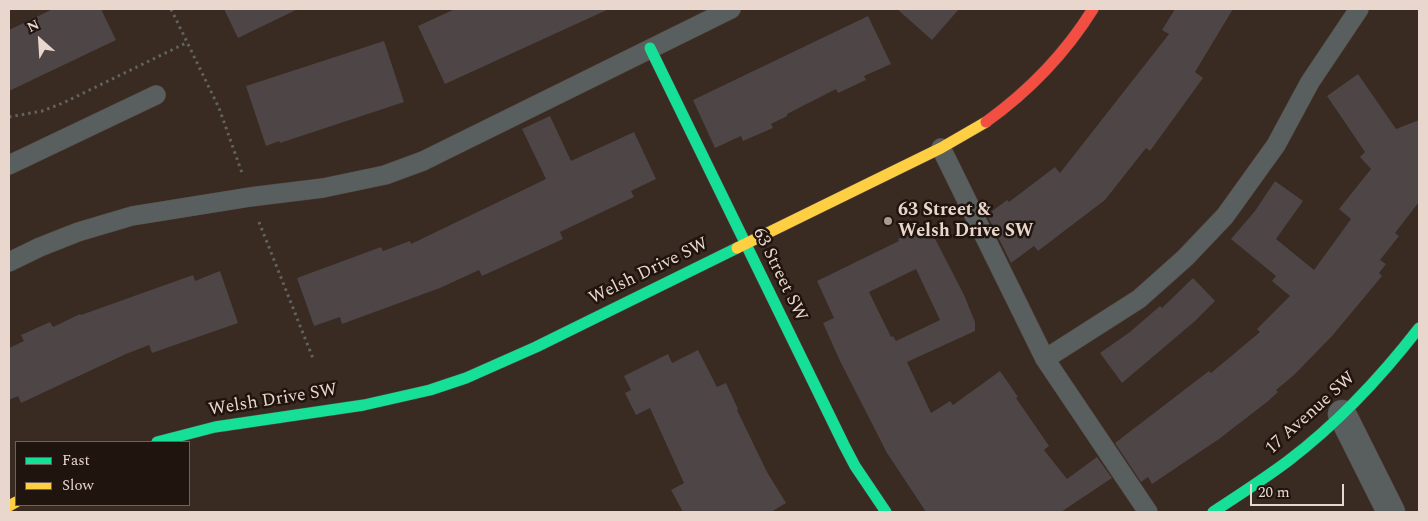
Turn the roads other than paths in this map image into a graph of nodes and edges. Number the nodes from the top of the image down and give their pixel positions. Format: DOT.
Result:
graph roads {
  1 [pos="731,9"];
  2 [pos="1093,9"];
  3 [pos="1359,9"];
  4 [pos="650,48"];
  5 [pos="156,94"];
  6 [pos="941,148"];
  7 [pos="9,165"];
  8 [pos="745,245"];
  9 [pos="9,262"];
  10 [pos="1419,328"];
  11 [pos="1045,359"];
  12 [pos="1342,414"];
  13 [pos="161,441"];
  14 [pos="886,512"];
  15 [pos="1148,512"];
  16 [pos="1214,512"];
  17 [pos="1390,512"];
  1 -- 4 [label="lane"];
  2 -- 6 [label="street, Welsh Drive SW"];
  3 -- 11 [label="lane"];
  4 -- 8 [label="street, 63 Street SW"];
  4 -- 9 [label="lane"];
  5 -- 7 [label="lane"];
  6 -- 8 [label="street, Welsh Drive SW"];
  6 -- 11 [label="lane"];
  8 -- 13 [label="street, Welsh Drive SW"];
  8 -- 14 [label="street, 63 Street SW"];
  10 -- 12 [label="street, 17 Avenue SW"];
  11 -- 15 [label="lane"];
  12 -- 16 [label="street, 17 Avenue SW"];
  12 -- 17 [label="street"];
}
